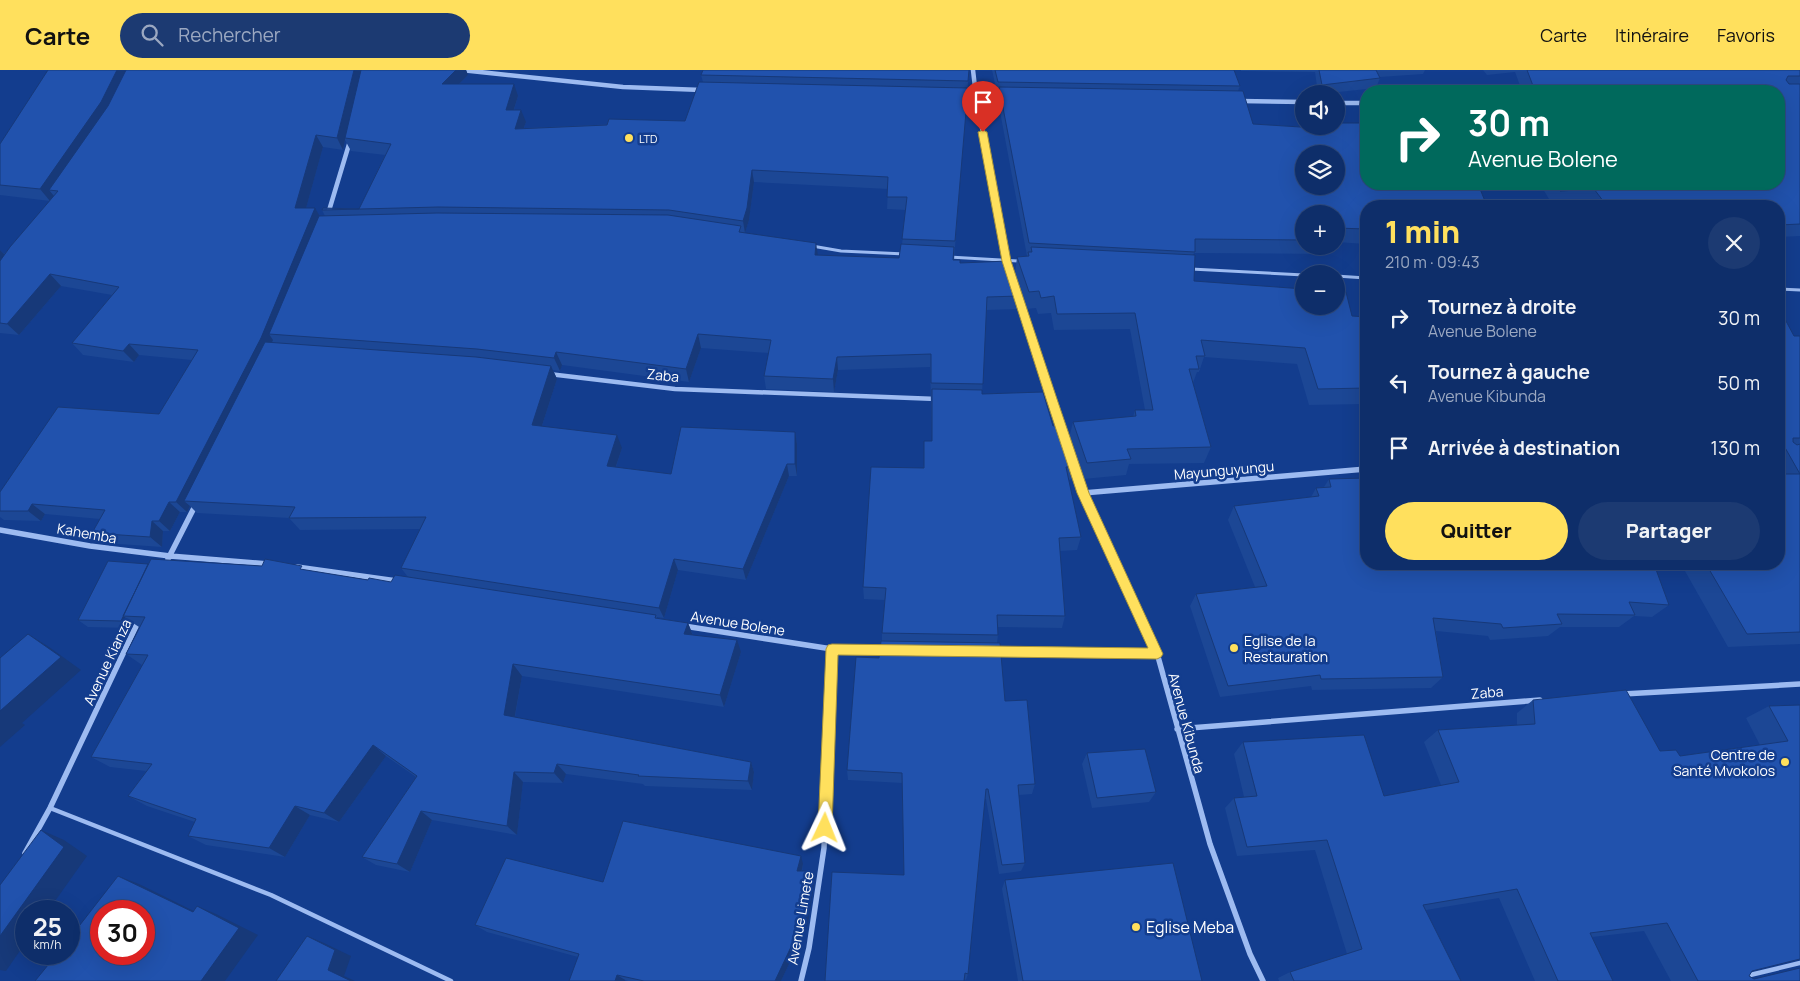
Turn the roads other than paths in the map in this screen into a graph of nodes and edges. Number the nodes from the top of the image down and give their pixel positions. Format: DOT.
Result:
graph roads {
  1 [pos="460,70"];
  2 [pos="974,70"];
  3 [pos="710,91"];
  4 [pos="956,96"];
  5 [pos="976,96"];
  6 [pos="1006,96"];
  7 [pos="1234,101"];
  8 [pos="1295,102"];
  9 [pos="1345,103"];
  10 [pos="1360,103"];
  11 [pos="352,134"];
  12 [pos="327,217"];
  13 [pos="804,245"];
  14 [pos="909,255"];
  15 [pos="948,257"];
  16 [pos="1006,261"];
  17 [pos="1026,262"];
  18 [pos="1184,268"];
  19 [pos="1009,270"];
  20 [pos="1295,274"];
  21 [pos="1345,277"];
  22 [pos="1360,278"];
  23 [pos="1016,289"];
  24 [pos="1785,289"];
  25 [pos="1800,290"];
  26 [pos="540,373"];
  27 [pos="947,400"];
  28 [pos="1043,402"];
  29 [pos="1052,402"];
  30 [pos="1065,438"];
  31 [pos="1071,457"];
  32 [pos="1360,470"];
  33 [pos="1083,493"];
  34 [pos="200,496"];
  35 [pos="0,530"];
  36 [pos="170,556"];
  37 [pos="165,565"];
  38 [pos="273,565"];
  39 [pos="291,566"];
  40 [pos="407,583"];
  41 [pos="140,617"];
  42 [pos="678,625"];
  43 [pos="832,649"];
  44 [pos="891,650"];
  45 [pos="990,651"];
  46 [pos="1157,654"];
  47 [pos="1800,684"];
  48 [pos="1611,695"];
  49 [pos="1552,699"];
  50 [pos="1177,729"];
  51 [pos="50,808"];
  52 [pos="23,856"];
  53 [pos="1800,963"];
  54 [pos="1736,979"];
  55 [pos="451,981"];
  56 [pos="802,981"];
  57 [pos="1263,981"];
  1 -- 3 [label="street"];
  2 -- 5 [label="street"];
  4 -- 5 [label="street"];
  5 -- 6 [label="street"];
  5 -- 16 [label="street"];
  7 -- 8 [label="street"];
  9 -- 10 [label="street"];
  11 -- 12 [label="street"];
  13 -- 14 [label="lane"];
  15 -- 16 [label="lane"];
  16 -- 17 [label="lane"];
  16 -- 19 [label="street"];
  18 -- 20 [label="lane"];
  21 -- 22 [label="lane"];
  23 -- 29 [label="street"];
  24 -- 25 [label="lane"];
  26 -- 27 [label="street, Zaba"];
  28 -- 29 [label="street"];
  29 -- 30 [label="street"];
  31 -- 33 [label="street, Avenue Kibunda"];
  32 -- 33 [label="street, Mayunguyungu"];
  33 -- 46 [label="street, Avenue Kibunda"];
  34 -- 36 [label="street"];
  35 -- 36 [label="street, Kahemba"];
  36 -- 37 [label="street"];
  36 -- 38 [label="street"];
  39 -- 40 [label="street"];
  41 -- 51 [label="street, Avenue Kianza"];
  42 -- 43 [label="street, Avenue Bolene"];
  43 -- 44 [label="street, Avenue Bolene"];
  43 -- 56 [label="street, Avenue Limete"];
  45 -- 46 [label="street"];
  46 -- 50 [label="street, Avenue Kibunda"];
  47 -- 48 [label="street"];
  49 -- 50 [label="street, Zaba"];
  50 -- 57 [label="street, Avenue Kibunda"];
  51 -- 52 [label="street, Avenue Kianza"];
  51 -- 55 [label="lane"];
  53 -- 54 [label="lane"];
}
